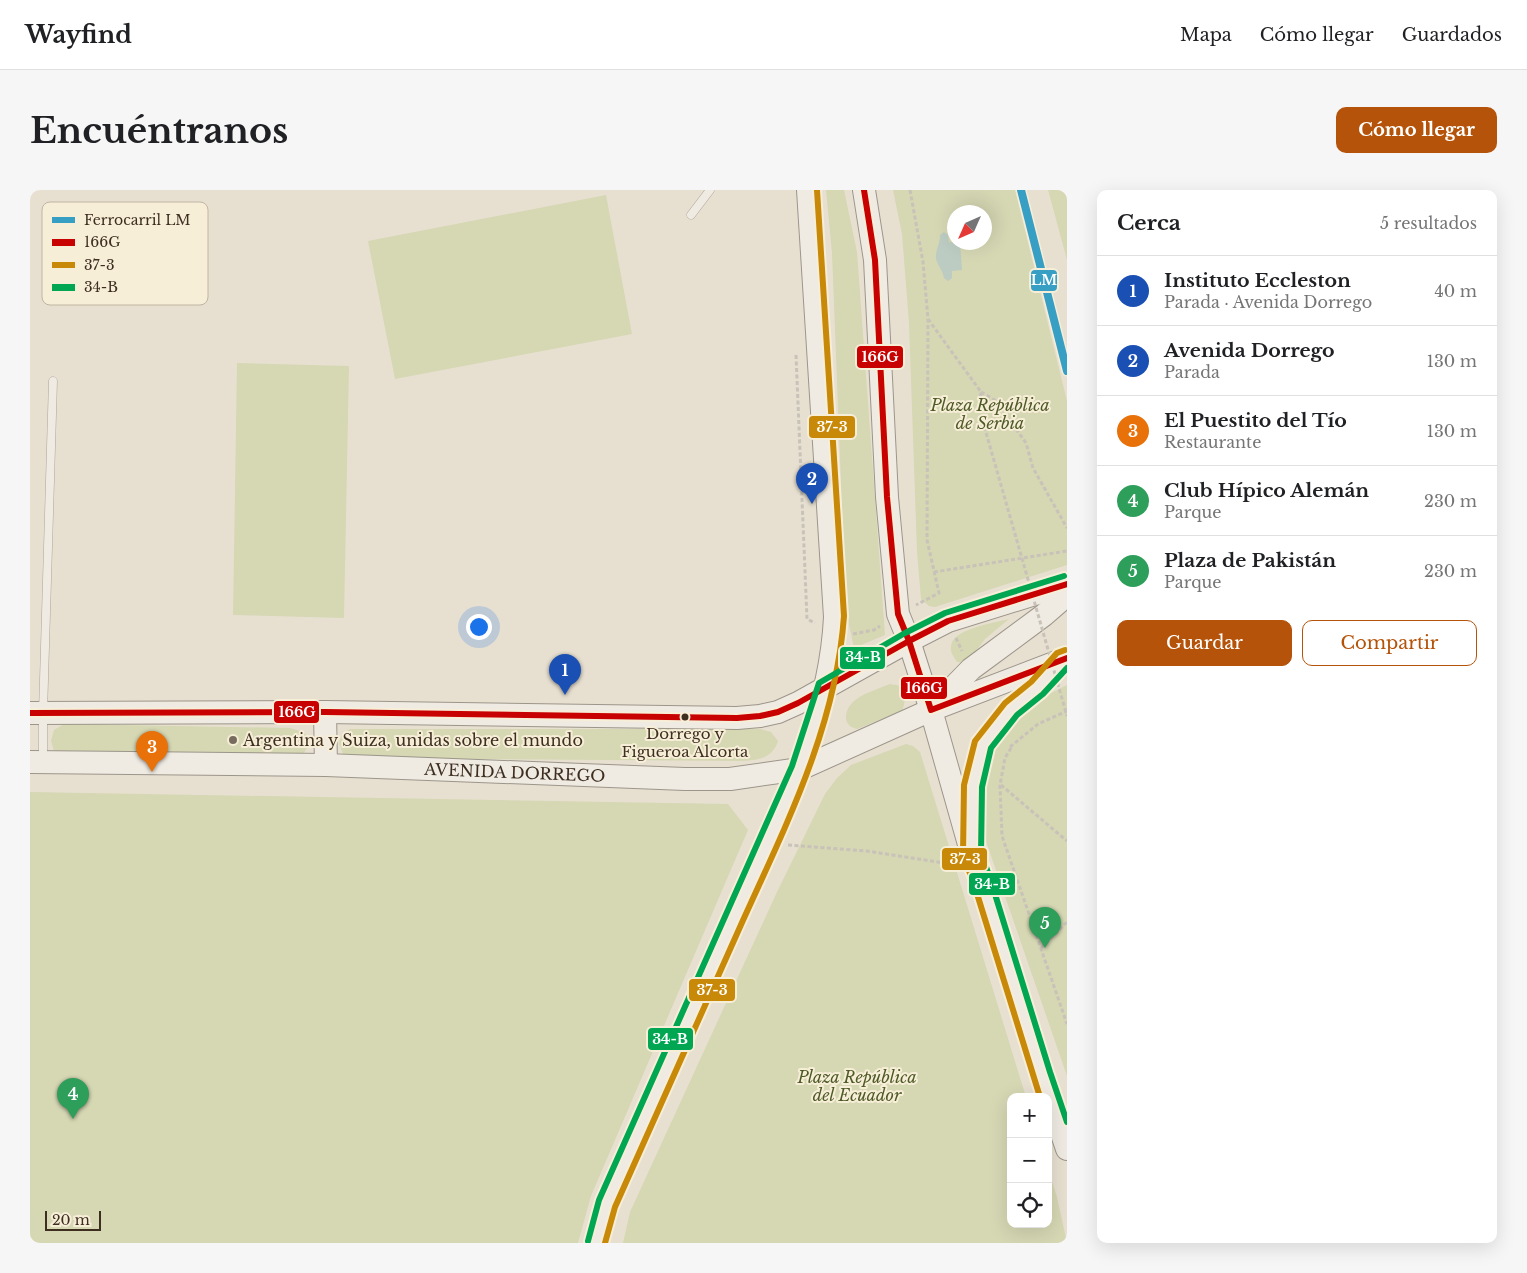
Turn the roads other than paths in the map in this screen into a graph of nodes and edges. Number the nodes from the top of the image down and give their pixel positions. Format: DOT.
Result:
graph roads {
  1 [pos="710,190"];
  2 [pos="808,190"];
  3 [pos="864,190"];
  4 [pos="691,215"];
  5 [pos="53,382"];
  6 [pos="1067,584"];
  7 [pos="1067,595"];
  8 [pos="909,641"];
  9 [pos="1065,658"];
  10 [pos="826,688"];
  11 [pos="932,710"];
  12 [pos="325,712"];
  13 [pos="36,713"];
  14 [pos="38,765"];
  15 [pos="326,765"];
  16 [pos="800,769"];
  17 [pos="972,855"];
  18 [pos="1067,1149"];
  19 [pos="596,1243"];
  1 -- 4 [label="lane"];
  2 -- 10 [label="main road"];
  3 -- 8 [label="main road"];
  5 -- 13 [label="lane"];
  6 -- 8 [label="main road"];
  7 -- 11 [label="main road"];
  8 -- 10 [label="main road"];
  8 -- 11 [label="main road"];
  9 -- 11 [label="main road, AVENIDA DORREGO"];
  9 -- 17 [label="main road"];
  10 -- 12 [label="main road"];
  10 -- 16 [label="main road"];
  11 -- 16 [label="main road, AVENIDA DORREGO"];
  11 -- 17 [label="main road"];
  12 -- 13 [label="main road"];
  12 -- 15 [label="main road"];
  13 -- 14 [label="lane"];
  14 -- 15 [label="main road, AVENIDA DORREGO"];
  15 -- 16 [label="main road, AVENIDA DORREGO"];
  16 -- 19 [label="main road"];
  17 -- 18 [label="main road"];
}
